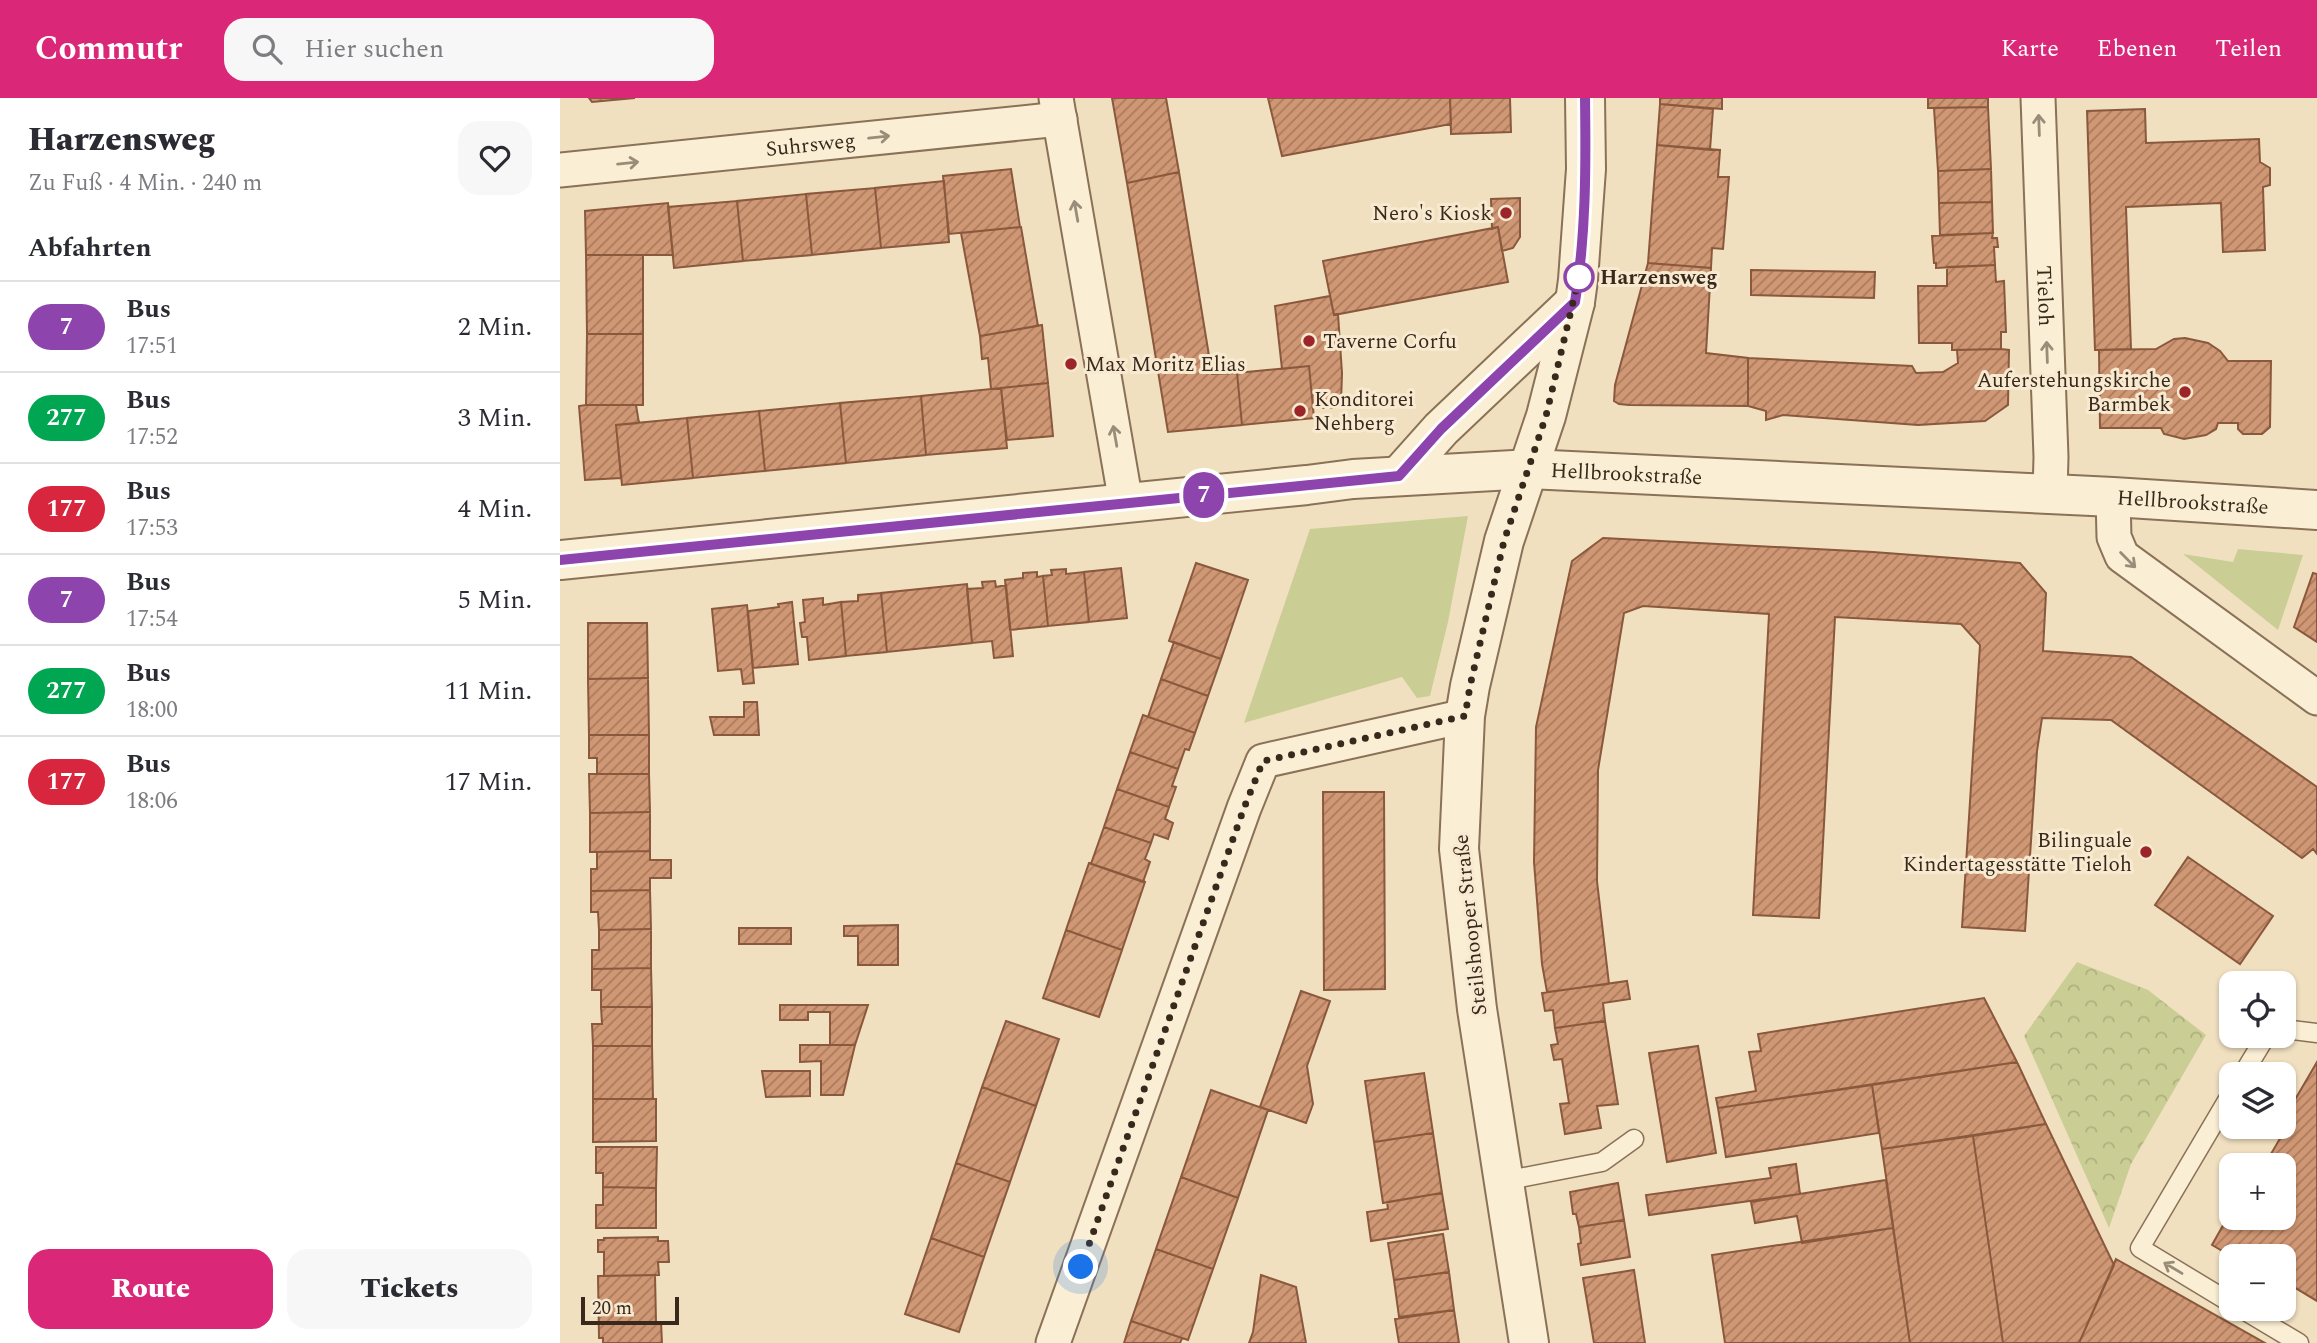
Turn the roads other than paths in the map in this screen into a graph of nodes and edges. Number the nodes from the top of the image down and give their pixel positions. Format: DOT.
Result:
graph roads {
  1 [pos="1585,98"];
  2 [pos="2038,98"];
  3 [pos="1058,108"];
  4 [pos="560,170"];
  5 [pos="1575,302"];
  6 [pos="1530,469"];
  7 [pos="1399,476"];
  8 [pos="2049,494"];
  9 [pos="2113,497"];
  10 [pos="1126,503"];
  11 [pos="2317,510"];
  12 [pos="560,559"];
  13 [pos="2317,698"];
  14 [pos="1465,716"];
  15 [pos="2296,1030"];
  16 [pos="2317,1033"];
  17 [pos="2219,1114"];
  18 [pos="1634,1139"];
  19 [pos="1504,1181"];
  20 [pos="2219,1296"];
  21 [pos="2262,1321"];
  22 [pos="1053,1343"];
  23 [pos="1530,1343"];
  24 [pos="2298,1343"];
  1 -- 5 [label="street, Steilshooper Straße"];
  8 -- 2 [label="street, Tieloh, one-way"];
  4 -- 3 [label="street, Suhrsweg, one-way"];
  10 -- 3 [label="street, one-way"];
  5 -- 6 [label="street, Steilshooper Straße"];
  5 -- 7 [label="street"];
  6 -- 7 [label="street, Hellbrookstraße"];
  6 -- 8 [label="street, Hellbrookstraße"];
  6 -- 14 [label="street, Steilshooper Straße"];
  7 -- 10 [label="street, Hellbrookstraße"];
  8 -- 9 [label="street, Hellbrookstraße"];
  9 -- 11 [label="street, Hellbrookstraße"];
  9 -- 13 [label="street, one-way"];
  10 -- 12 [label="street, Hellbrookstraße"];
  14 -- 19 [label="street, Steilshooper Straße"];
  14 -- 22 [label="street"];
  15 -- 16 [label="lane"];
  20 -- 17 [label="lane, one-way"];
  18 -- 19 [label="lane"];
  19 -- 23 [label="street, Steilshooper Straße"];
  21 -- 24 [label="lane"];
}
